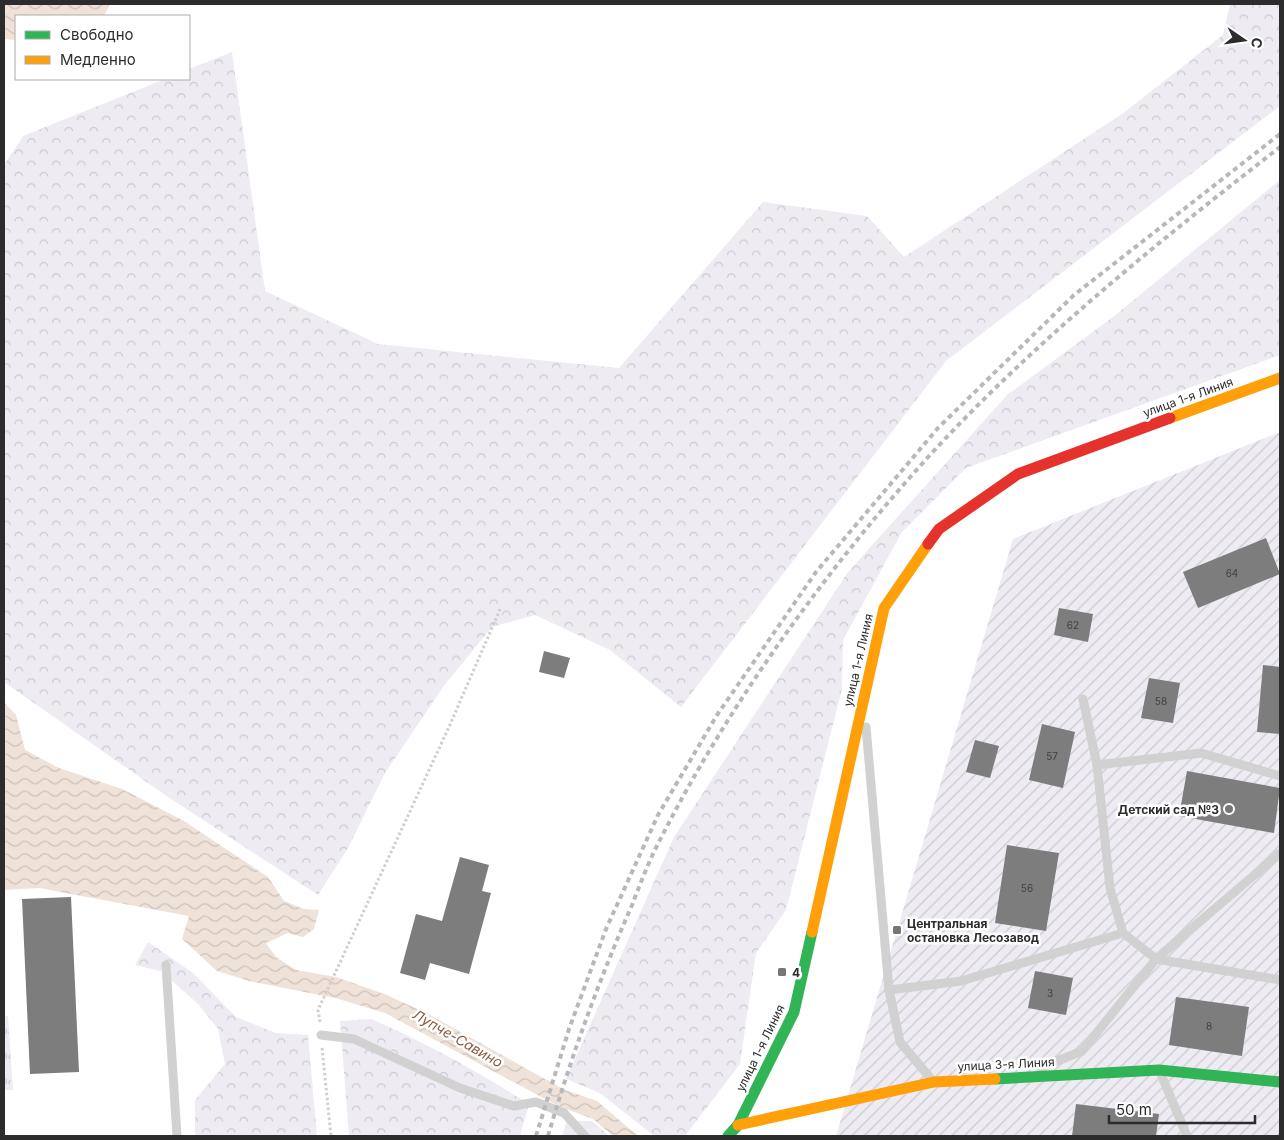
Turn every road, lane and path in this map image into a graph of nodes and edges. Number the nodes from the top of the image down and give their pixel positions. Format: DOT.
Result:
graph roads {
  1 [pos="1280,378"];
  2 [pos="501,607"];
  3 [pos="864,697"];
  4 [pos="1083,699"];
  5 [pos="1097,765"];
  6 [pos="1280,776"];
  7 [pos="1280,853"];
  8 [pos="1123,933"];
  9 [pos="1156,959"];
  10 [pos="166,965"];
  11 [pos="1280,980"];
  12 [pos="889,990"];
  13 [pos="321,1035"];
  14 [pos="1159,1070"];
  15 [pos="1017,1077"];
  16 [pos="934,1082"];
  17 [pos="1280,1082"];
  18 [pos="738,1125"];
  19 [pos="177,1136"];
  20 [pos="331,1136"];
  21 [pos="585,1136"];
  22 [pos="728,1136"];
  23 [pos="1187,1136"];
  1 -- 3 [label="street, улица 1-я Линия"];
  2 -- 13 [label="path"];
  3 -- 12 [label="lane"];
  3 -- 18 [label="street, улица 1-я Линия"];
  4 -- 5 [label="lane"];
  5 -- 6 [label="lane"];
  5 -- 8 [label="lane"];
  7 -- 9 [label="lane"];
  8 -- 9 [label="lane"];
  8 -- 12 [label="lane"];
  9 -- 11 [label="lane"];
  9 -- 15 [label="lane"];
  10 -- 19 [label="lane"];
  12 -- 16 [label="lane"];
  13 -- 20 [label="path"];
  13 -- 21 [label="lane"];
  14 -- 15 [label="street, улица 3-я Линия"];
  14 -- 17 [label="street, улица 3-я Линия"];
  14 -- 23 [label="lane"];
  15 -- 16 [label="street, улица 3-я Линия"];
  16 -- 18 [label="street, улица 3-я Линия"];
  18 -- 22 [label="street, улица 1-я Линия"];
}
